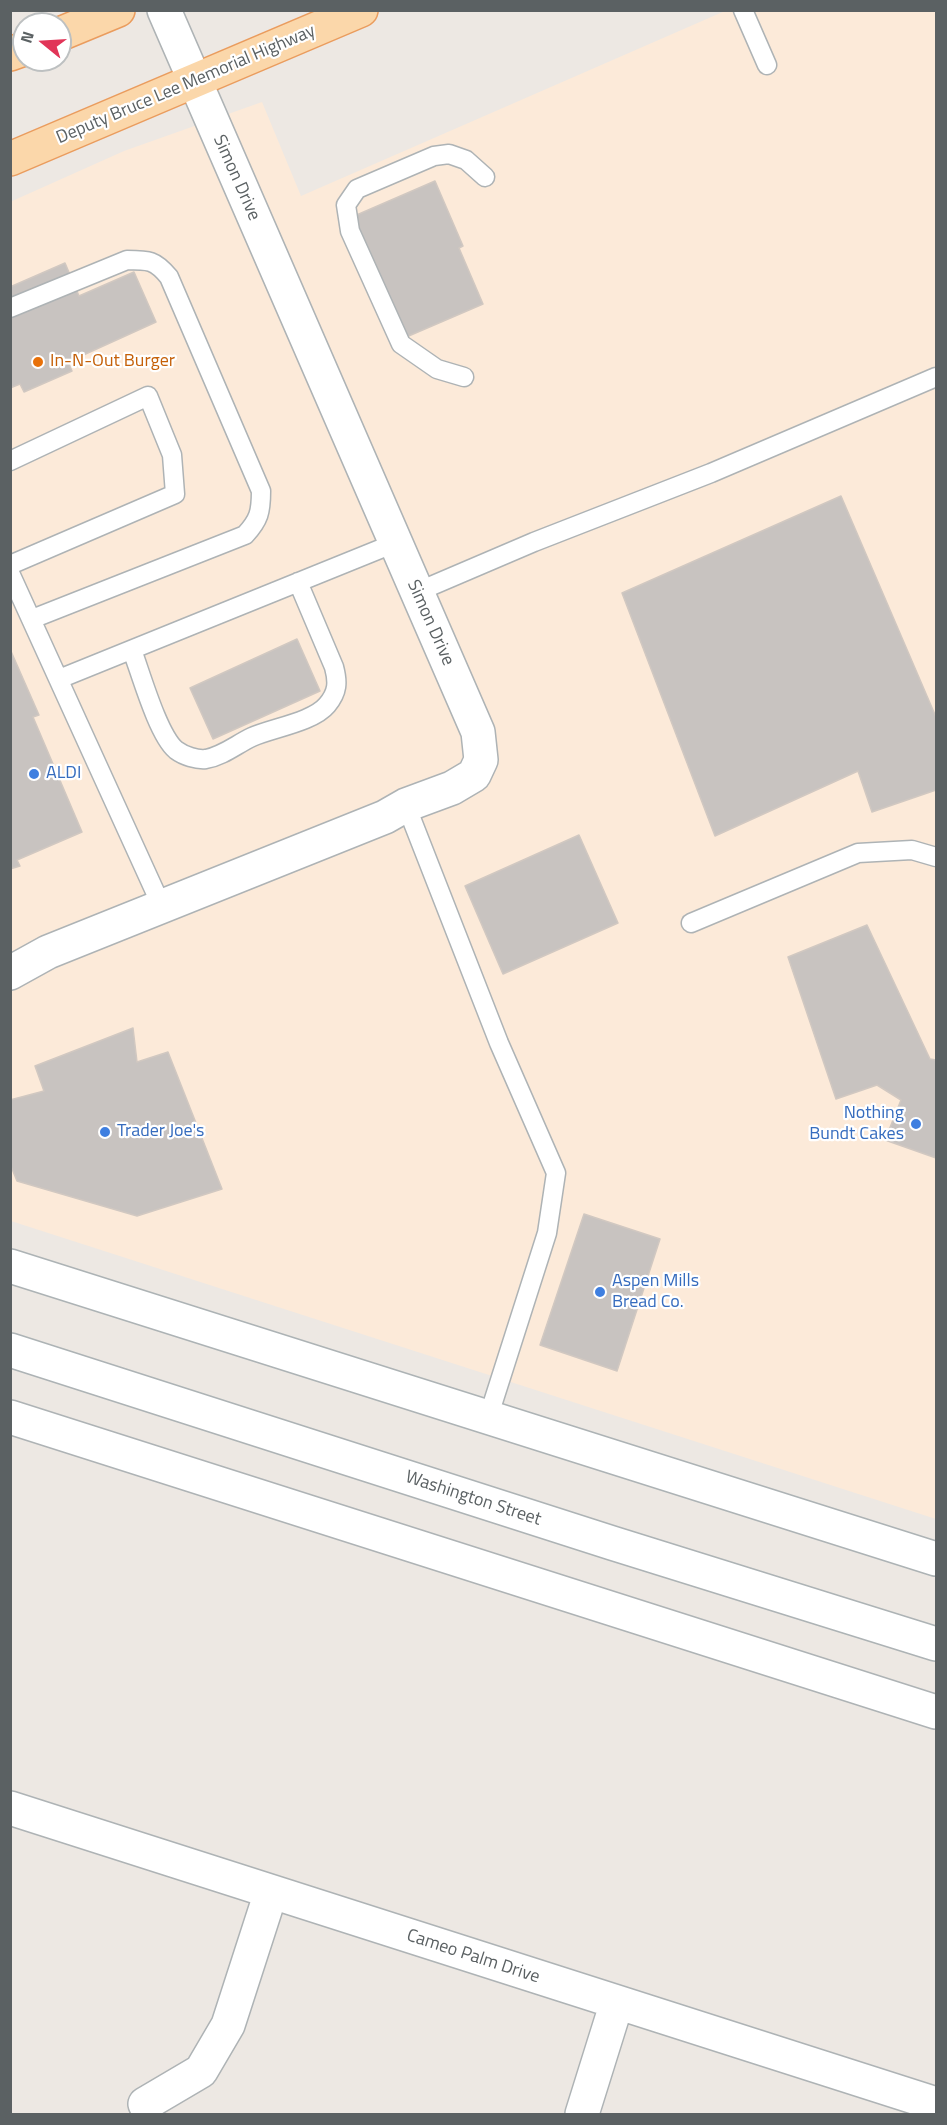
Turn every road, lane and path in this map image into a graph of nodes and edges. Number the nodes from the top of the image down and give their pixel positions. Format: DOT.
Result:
graph roads {
  1 [pos="118,10"];
  2 [pos="164,10"];
  3 [pos="361,10"];
  4 [pos="743,10"];
  5 [pos="72,29"];
  6 [pos="767,65"];
  7 [pos="194,81"];
  8 [pos="10,159"];
  9 [pos="485,177"];
  10 [pos="10,308"];
  11 [pos="464,376"];
  12 [pos="936,376"];
  13 [pos="10,461"];
  14 [pos="395,543"];
  15 [pos="10,565"];
  16 [pos="10,573"];
  17 [pos="298,582"];
  18 [pos="15,592"];
  19 [pos="417,592"];
  20 [pos="32,619"];
  21 [pos="132,650"];
  22 [pos="59,680"];
  23 [pos="406,806"];
  24 [pos="936,856"];
  25 [pos="162,907"];
  26 [pos="691,923"];
  27 [pos="10,973"];
  28 [pos="10,1266"];
  29 [pos="10,1350"];
  30 [pos="10,1417"];
  31 [pos="488,1419"];
  32 [pos="936,1559"];
  33 [pos="936,1644"];
  34 [pos="936,1712"];
  35 [pos="10,1808"];
  36 [pos="271,1892"];
  37 [pos="617,2002"];
  38 [pos="145,2104"];
  39 [pos="936,2104"];
  40 [pos="582,2115"];
  1 -- 5 [label="main road"];
  2 -- 7 [label="street, Simon Drive"];
  3 -- 7 [label="main road, Deputy Bruce Lee Memorial Highway"];
  4 -- 6 [label="lane"];
  7 -- 8 [label="main road, Deputy Bruce Lee Memorial Highway"];
  7 -- 14 [label="street, Simon Drive"];
  9 -- 11 [label="lane"];
  10 -- 20 [label="lane"];
  12 -- 19 [label="lane"];
  13 -- 15 [label="lane"];
  14 -- 17 [label="lane"];
  14 -- 19 [label="street, Simon Drive"];
  16 -- 18 [label="lane"];
  17 -- 21 [label="lane"];
  17 -- 21 [label="lane"];
  18 -- 20 [label="lane"];
  19 -- 23 [label="street, Simon Drive"];
  20 -- 22 [label="lane"];
  21 -- 22 [label="lane"];
  22 -- 25 [label="lane"];
  23 -- 25 [label="street, Simon Drive"];
  23 -- 31 [label="lane"];
  24 -- 26 [label="lane"];
  25 -- 27 [label="street, Simon Drive"];
  28 -- 31 [label="street"];
  29 -- 33 [label="street, Washington Street"];
  30 -- 34 [label="street"];
  31 -- 32 [label="street"];
  35 -- 36 [label="street, Cameo Palm Drive"];
  36 -- 37 [label="street, Cameo Palm Drive"];
  36 -- 38 [label="street"];
  37 -- 39 [label="street, Cameo Palm Drive"];
  37 -- 40 [label="street"];
}
